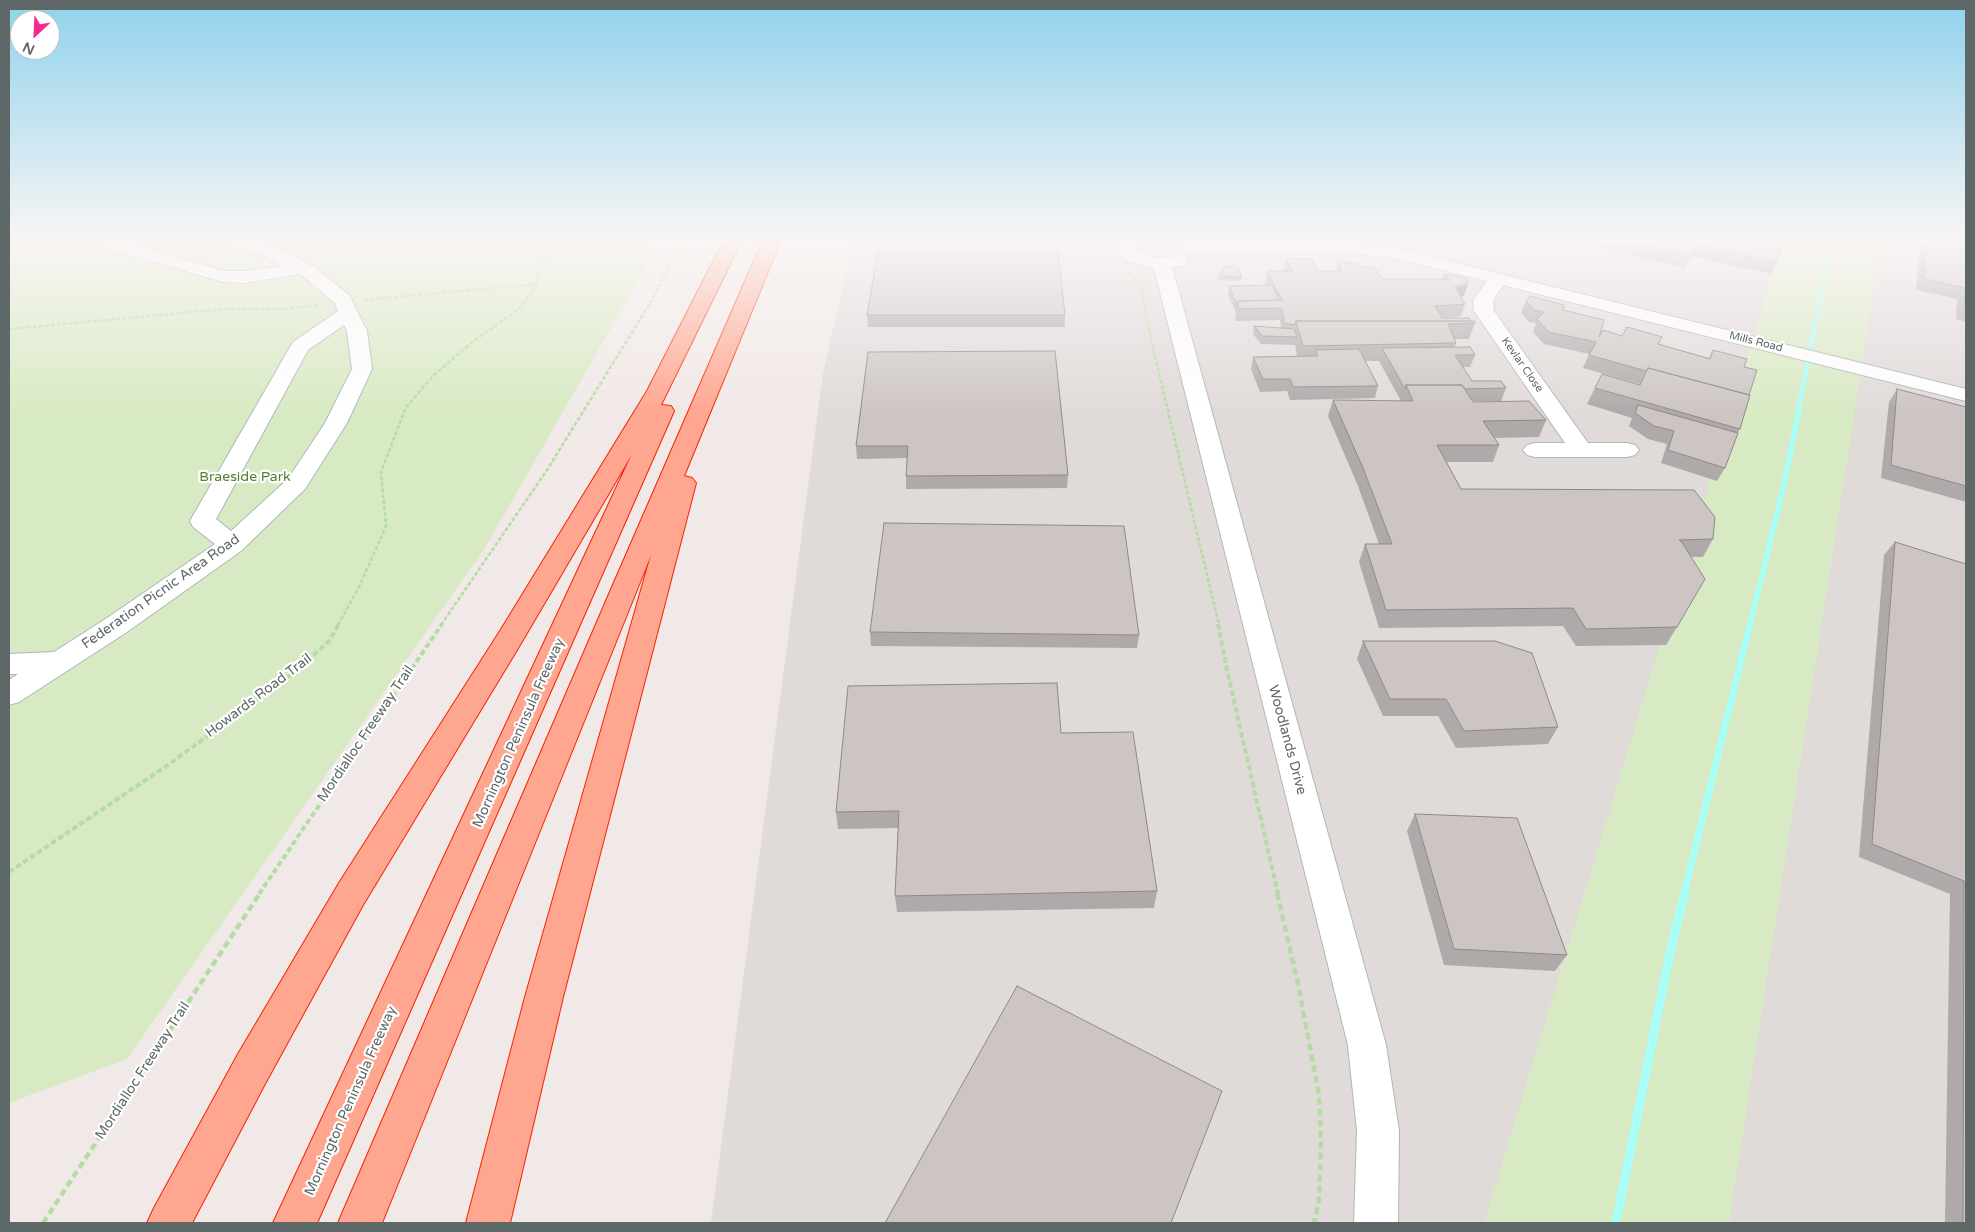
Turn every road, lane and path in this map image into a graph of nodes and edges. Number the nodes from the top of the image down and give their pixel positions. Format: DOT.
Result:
graph roads {
  1 [pos="336,297"];
  2 [pos="430,297"];
  3 [pos="527,297"];
  4 [pos="653,297"];
  5 [pos="704,297"];
  6 [pos="712,297"];
  7 [pos="747,297"];
  8 [pos="1143,297"];
  9 [pos="1171,297"];
  10 [pos="1485,297"];
  11 [pos="1576,297"];
  12 [pos="347,308"];
  13 [pos="9,329"];
  14 [pos="711,382"];
  15 [pos="1966,395"];
  16 [pos="1535,450"];
  17 [pos="1581,450"];
  18 [pos="1626,450"];
  19 [pos="232,545"];
  20 [pos="60,662"];
  21 [pos="9,664"];
  22 [pos="9,694"];
  23 [pos="9,872"];
  24 [pos="43,1223"];
  25 [pos="169,1223"];
  26 [pos="295,1223"];
  27 [pos="360,1223"];
  28 [pos="488,1223"];
  29 [pos="1314,1223"];
  30 [pos="1376,1223"];
  1 -- 12 [label="street, Federation Picnic Area Road"];
  2 -- 12 [label="path"];
  3 -- 23 [label="path, Howards Road Trail"];
  4 -- 24 [label="path, Mordialloc Freeway Trail"];
  5 -- 25 [label="highway"];
  6 -- 26 [label="highway, Mornington Peninsula Freeway"];
  7 -- 14 [label="highway"];
  8 -- 29 [label="path"];
  9 -- 30 [label="street, Woodlands Drive"];
  10 -- 17 [label="street, Kevlar Close"];
  11 -- 15 [label="street, Mills Road"];
  12 -- 13 [label="path"];
  12 -- 19 [label="street, Federation Picnic Area Road"];
  12 -- 19 [label="street"];
  14 -- 27 [label="highway"];
  14 -- 28 [label="highway"];
  16 -- 17 [label="street"];
  17 -- 18 [label="street"];
  19 -- 20 [label="street, Federation Picnic Area Road"];
  20 -- 21 [label="street"];
  20 -- 22 [label="street, Federation Picnic Area Road"];
}
